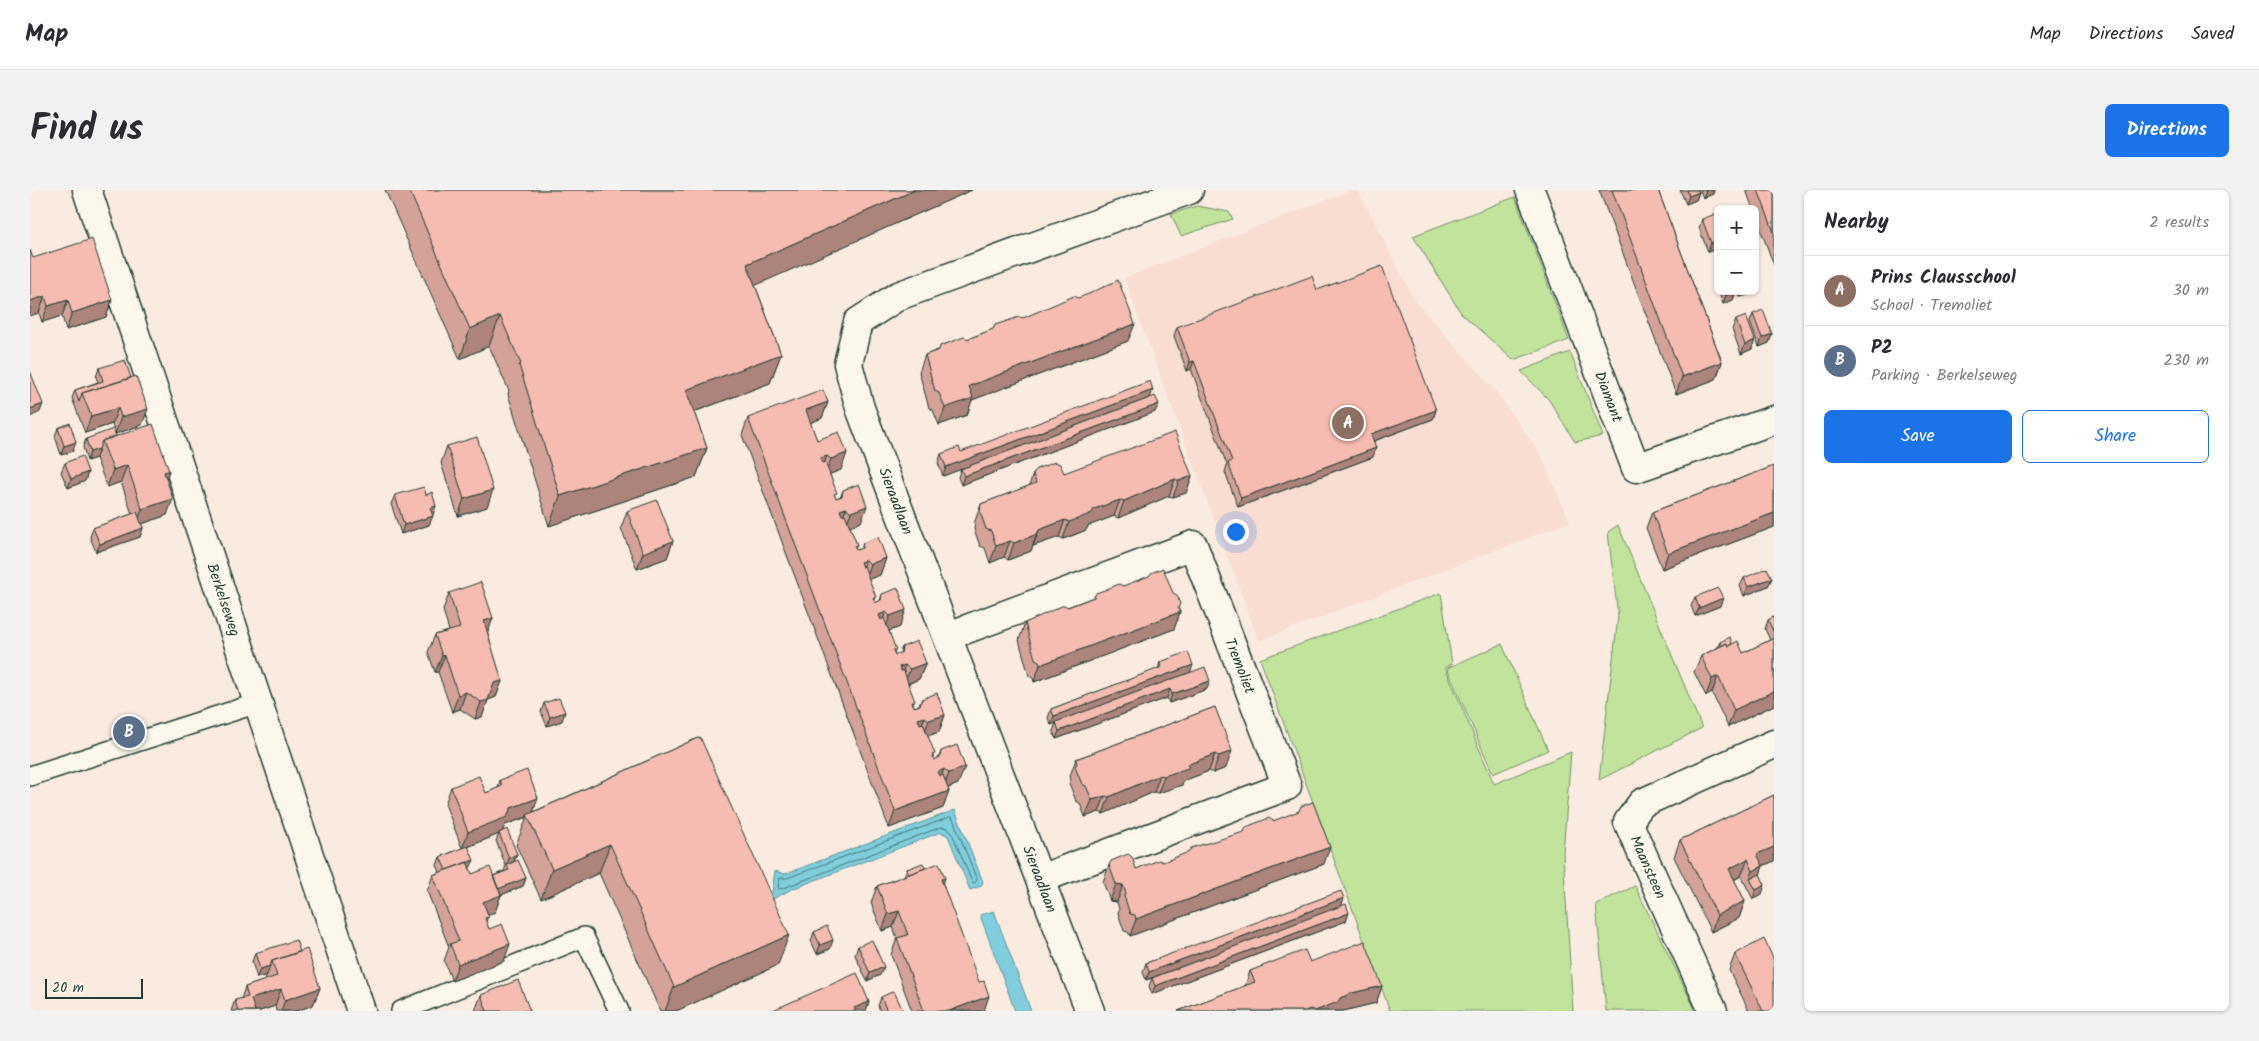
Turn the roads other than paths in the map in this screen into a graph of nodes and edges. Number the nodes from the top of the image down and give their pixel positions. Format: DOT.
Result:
graph roads {
  1 [pos="87,190"];
  2 [pos="1189,190"];
  3 [pos="1530,190"];
  4 [pos="1774,420"];
  5 [pos="948,636"];
  6 [pos="258,703"];
  7 [pos="1774,744"];
  8 [pos="30,776"];
  9 [pos="1040,879"];
  10 [pos="361,1011"];
  11 [pos="401,1011"];
  12 [pos="618,1011"];
  13 [pos="1090,1011"];
  14 [pos="1713,1011"];
  1 -- 6 [label="street, Berkelseweg"];
  2 -- 5 [label="street, Sieraadlaan"];
  3 -- 4 [label="street, Diamant"];
  5 -- 9 [label="street, Sieraadlaan"];
  5 -- 9 [label="street, Tremoliet"];
  6 -- 8 [label="lane"];
  6 -- 10 [label="street, Berkelseweg"];
  7 -- 14 [label="street, Maansteen"];
  9 -- 13 [label="street, Sieraadlaan"];
  11 -- 12 [label="lane"];
}
